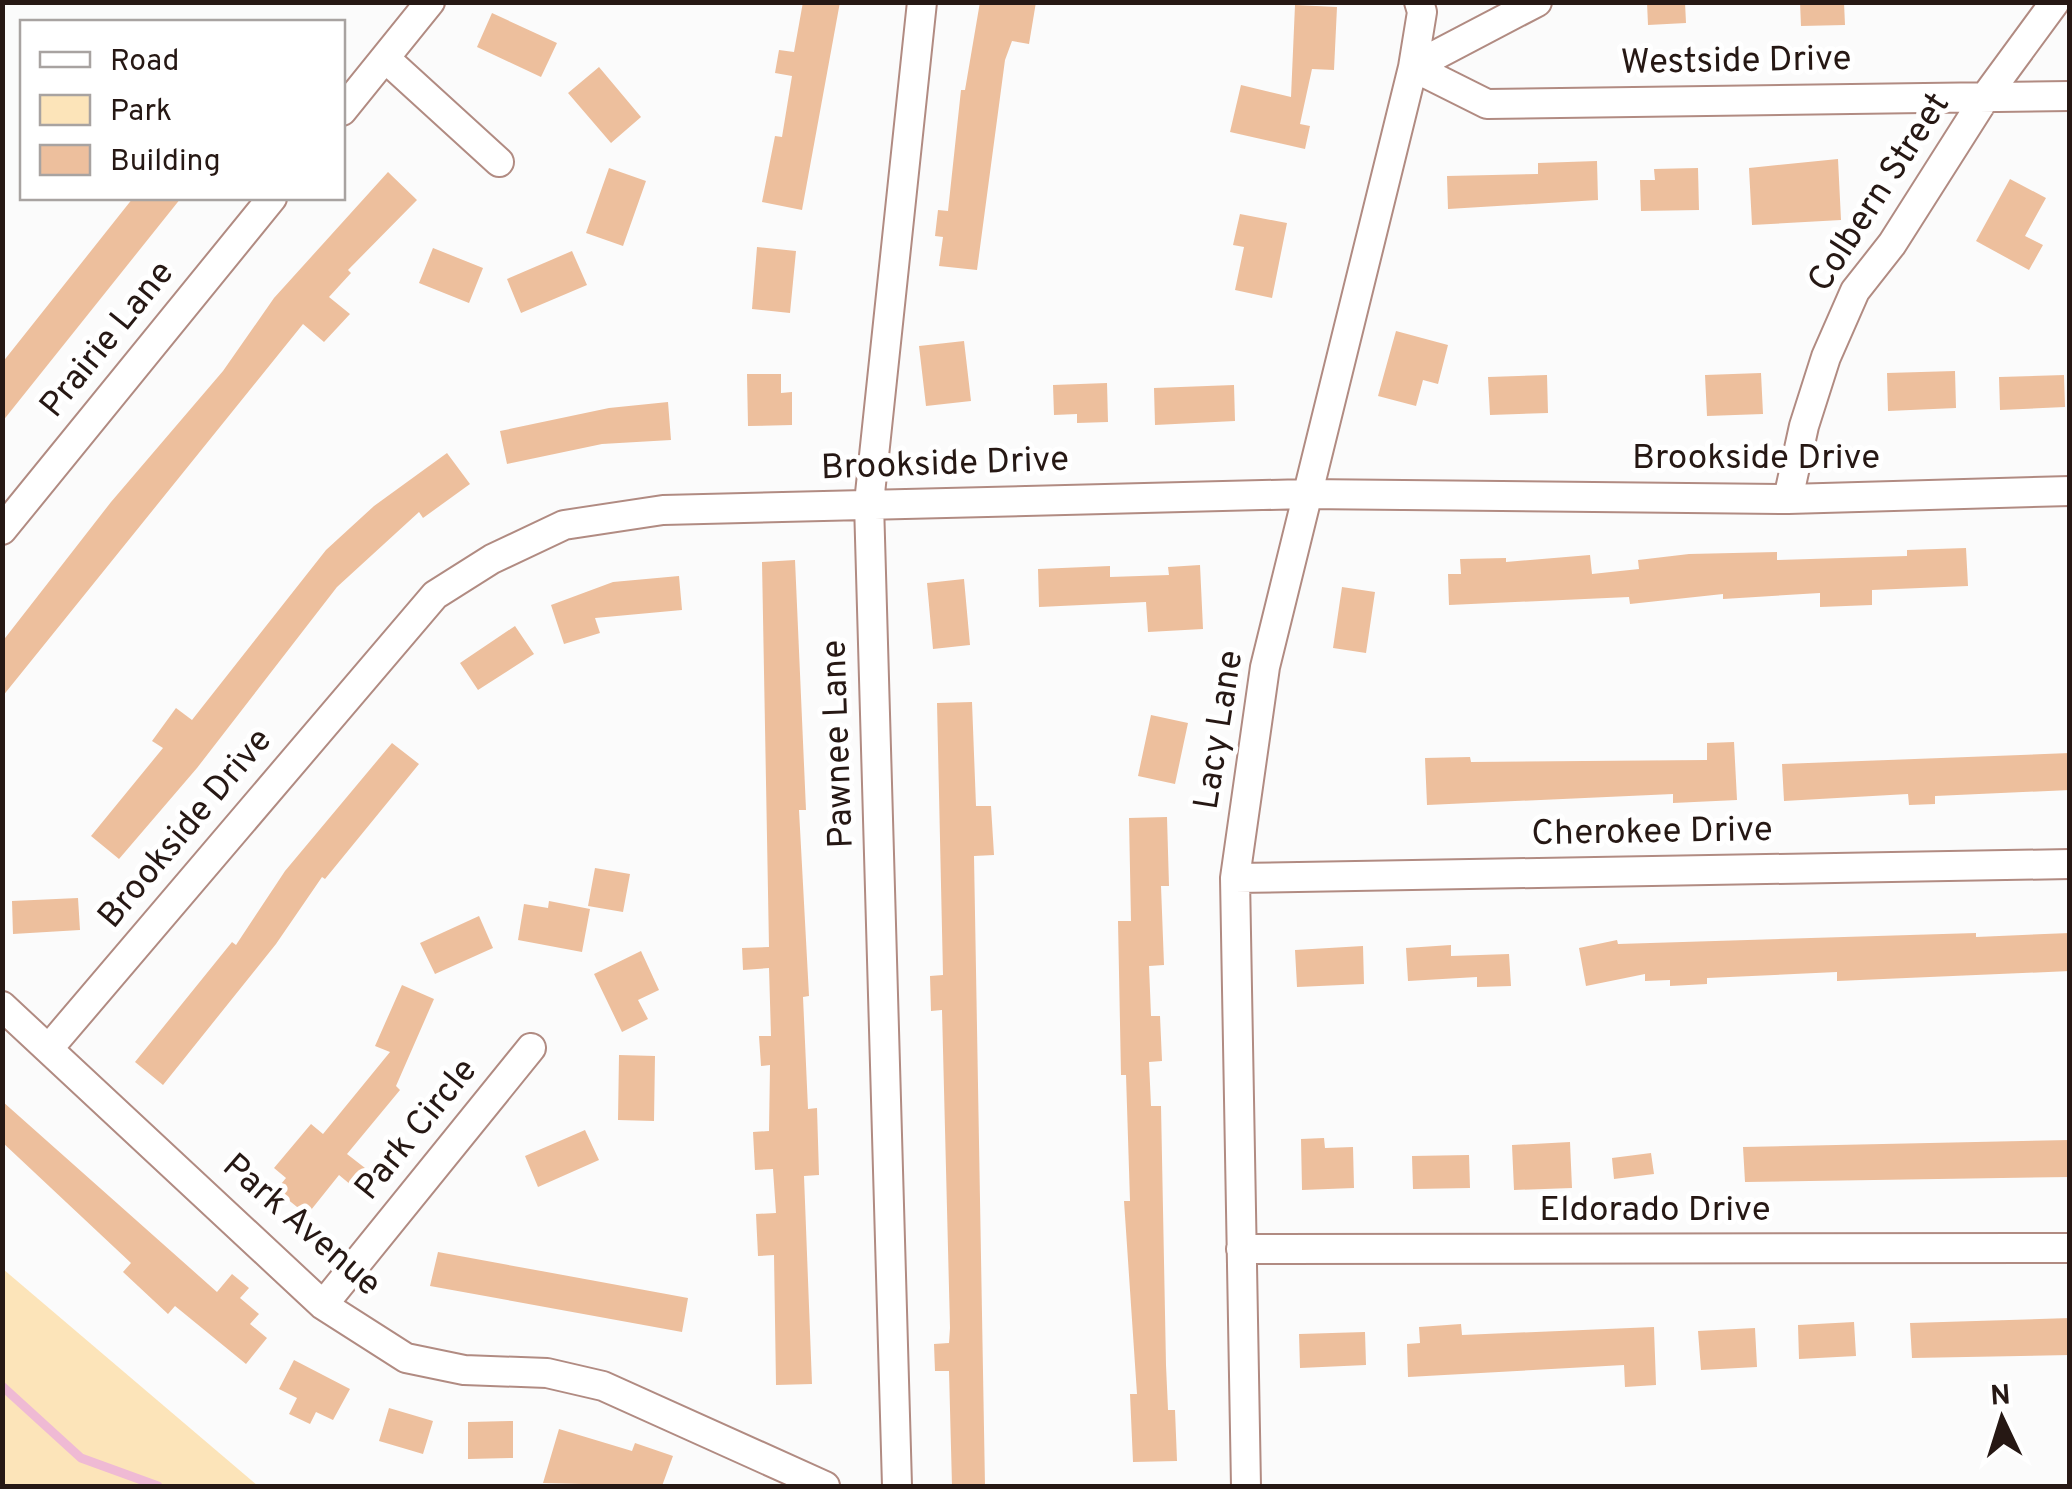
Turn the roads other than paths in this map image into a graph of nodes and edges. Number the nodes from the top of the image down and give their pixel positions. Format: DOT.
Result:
graph roads {
  1 [pos="430,2"];
  2 [pos="922,2"];
  3 [pos="1419,2"];
  4 [pos="1537,2"];
  5 [pos="2055,2"];
  6 [pos="386,58"];
  7 [pos="1412,67"];
  8 [pos="1986,96"];
  9 [pos="2070,96"];
  10 [pos="345,107"];
  11 [pos="500,162"];
  12 [pos="270,200"];
  13 [pos="2070,491"];
  14 [pos="1306,494"];
  15 [pos="1788,499"];
  16 [pos="869,503"];
  17 [pos="2,530"];
  18 [pos="2070,864"];
  19 [pos="1236,878"];
  20 [pos="2,1006"];
  21 [pos="50,1047"];
  22 [pos="531,1048"];
  23 [pos="2070,1248"];
  24 [pos="1241,1250"];
  25 [pos="323,1305"];
  26 [pos="825,1486"];
  27 [pos="898,1486"];
  28 [pos="1246,1486"];
  1 -- 6 [label="street"];
  2 -- 16 [label="street, Pawnee Lane"];
  3 -- 7 [label="street, Lacy Lane"];
  4 -- 7 [label="street"];
  5 -- 8 [label="street, Colbern Street"];
  6 -- 10 [label="street"];
  6 -- 11 [label="street"];
  7 -- 8 [label="street, Westside Drive"];
  7 -- 14 [label="street, Lacy Lane"];
  8 -- 9 [label="street, Westside Drive"];
  8 -- 15 [label="street, Colbern Street"];
  12 -- 17 [label="street, Prairie Lane"];
  13 -- 15 [label="street, Brookside Drive"];
  14 -- 15 [label="street, Brookside Drive"];
  14 -- 16 [label="street, Brookside Drive"];
  14 -- 19 [label="street, Lacy Lane"];
  16 -- 21 [label="street, Brookside Drive"];
  16 -- 27 [label="street, Pawnee Lane"];
  18 -- 19 [label="street, Cherokee Drive"];
  19 -- 24 [label="street, Lacy Lane"];
  20 -- 21 [label="street, Park Avenue"];
  21 -- 25 [label="street, Park Avenue"];
  22 -- 25 [label="street, Park Circle"];
  23 -- 24 [label="street, Eldorado Drive"];
  24 -- 28 [label="street, Lacy Lane"];
  25 -- 26 [label="street, Park Avenue"];
}
